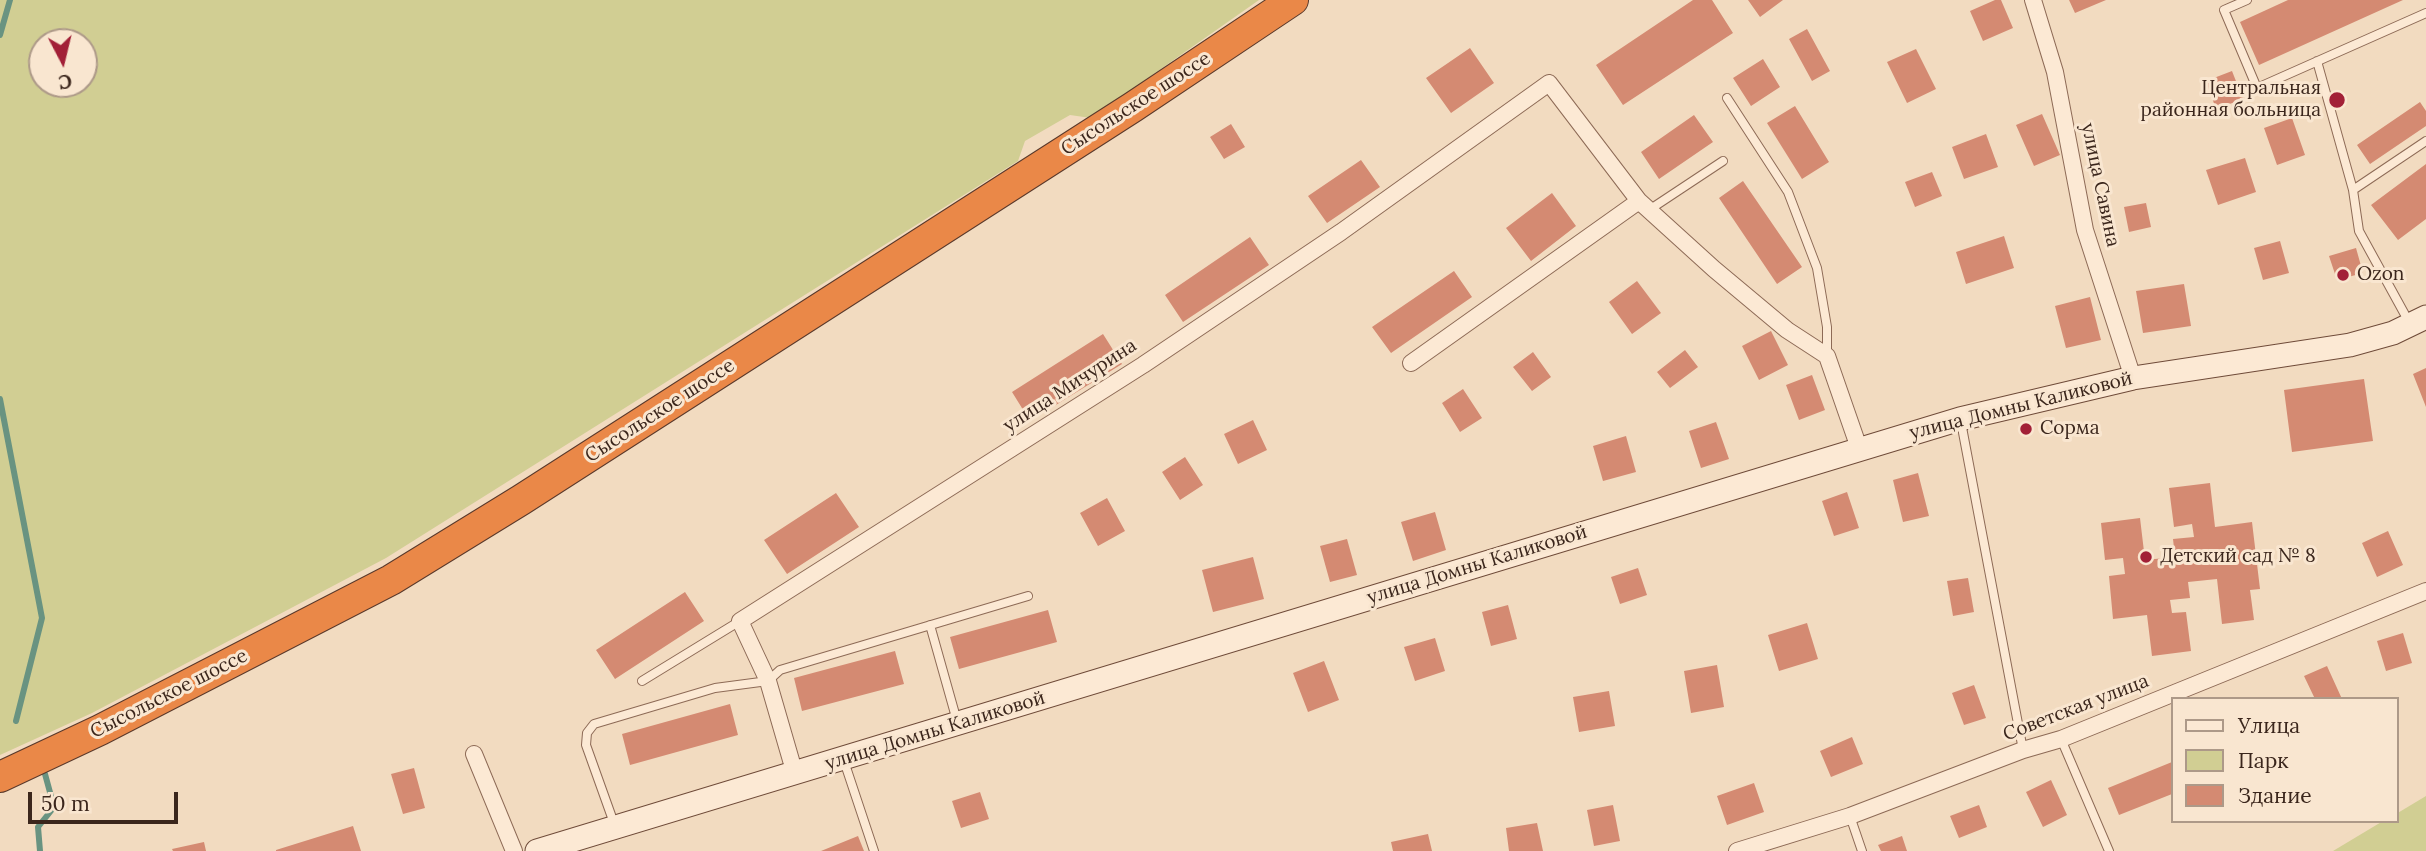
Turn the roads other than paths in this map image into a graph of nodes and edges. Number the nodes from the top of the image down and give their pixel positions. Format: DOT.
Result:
graph roads {
  1 [pos="1293,0"];
  2 [pos="2033,0"];
  3 [pos="2247,0"];
  4 [pos="2426,13"];
  5 [pos="2317,61"];
  6 [pos="1727,98"];
  7 [pos="2426,141"];
  8 [pos="1723,160"];
  9 [pos="2353,190"];
  10 [pos="1644,206"];
  11 [pos="2418,321"];
  12 [pos="1827,356"];
  13 [pos="1410,363"];
  14 [pos="2133,378"];
  15 [pos="1960,419"];
  16 [pos="1859,448"];
  17 [pos="2426,591"];
  18 [pos="1028,596"];
  19 [pos="740,621"];
  20 [pos="930,625"];
  21 [pos="642,681"];
  22 [pos="768,681"];
  23 [pos="957,724"];
  24 [pos="2061,739"];
  25 [pos="2023,750"];
  26 [pos="474,754"];
  27 [pos="844,759"];
  28 [pos="795,774"];
  29 [pos="0,777"];
  30 [pos="1850,816"];
  31 [pos="615,828"];
  32 [pos="514,851"];
  33 [pos="537,851"];
  34 [pos="874,851"];
  35 [pos="1737,851"];
  36 [pos="1862,851"];
  37 [pos="2109,851"];
  1 -- 29 [label="highway, Сысольское шоссе"];
  2 -- 14 [label="street, улица Савина"];
  3 -- 5 [label="lane"];
  4 -- 5 [label="lane"];
  5 -- 9 [label="lane"];
  6 -- 12 [label="lane"];
  7 -- 9 [label="lane"];
  8 -- 10 [label="lane"];
  9 -- 11 [label="lane"];
  10 -- 12 [label="street"];
  10 -- 13 [label="street"];
  10 -- 19 [label="street, улица Мичурина"];
  11 -- 14 [label="main road, улица Домны Каликовой"];
  12 -- 16 [label="street"];
  14 -- 15 [label="main road, улица Домны Каликовой"];
  15 -- 16 [label="main road, улица Домны Каликовой"];
  15 -- 25 [label="lane"];
  16 -- 23 [label="main road, улица Домны Каликовой"];
  17 -- 24 [label="street, Советская улица"];
  18 -- 20 [label="lane"];
  19 -- 21 [label="lane"];
  19 -- 22 [label="street"];
  20 -- 22 [label="lane"];
  20 -- 23 [label="lane"];
  22 -- 28 [label="street"];
  22 -- 31 [label="lane"];
  23 -- 27 [label="main road, улица Домны Каликовой"];
  24 -- 25 [label="street, Советская улица"];
  24 -- 37 [label="lane"];
  25 -- 30 [label="street, Советская улица"];
  26 -- 32 [label="street"];
  27 -- 28 [label="main road, улица Домны Каликовой"];
  27 -- 34 [label="lane"];
  28 -- 31 [label="main road, улица Домны Каликовой"];
  30 -- 35 [label="street, Советская улица"];
  30 -- 36 [label="lane"];
  31 -- 33 [label="main road, улица Домны Каликовой"];
}
